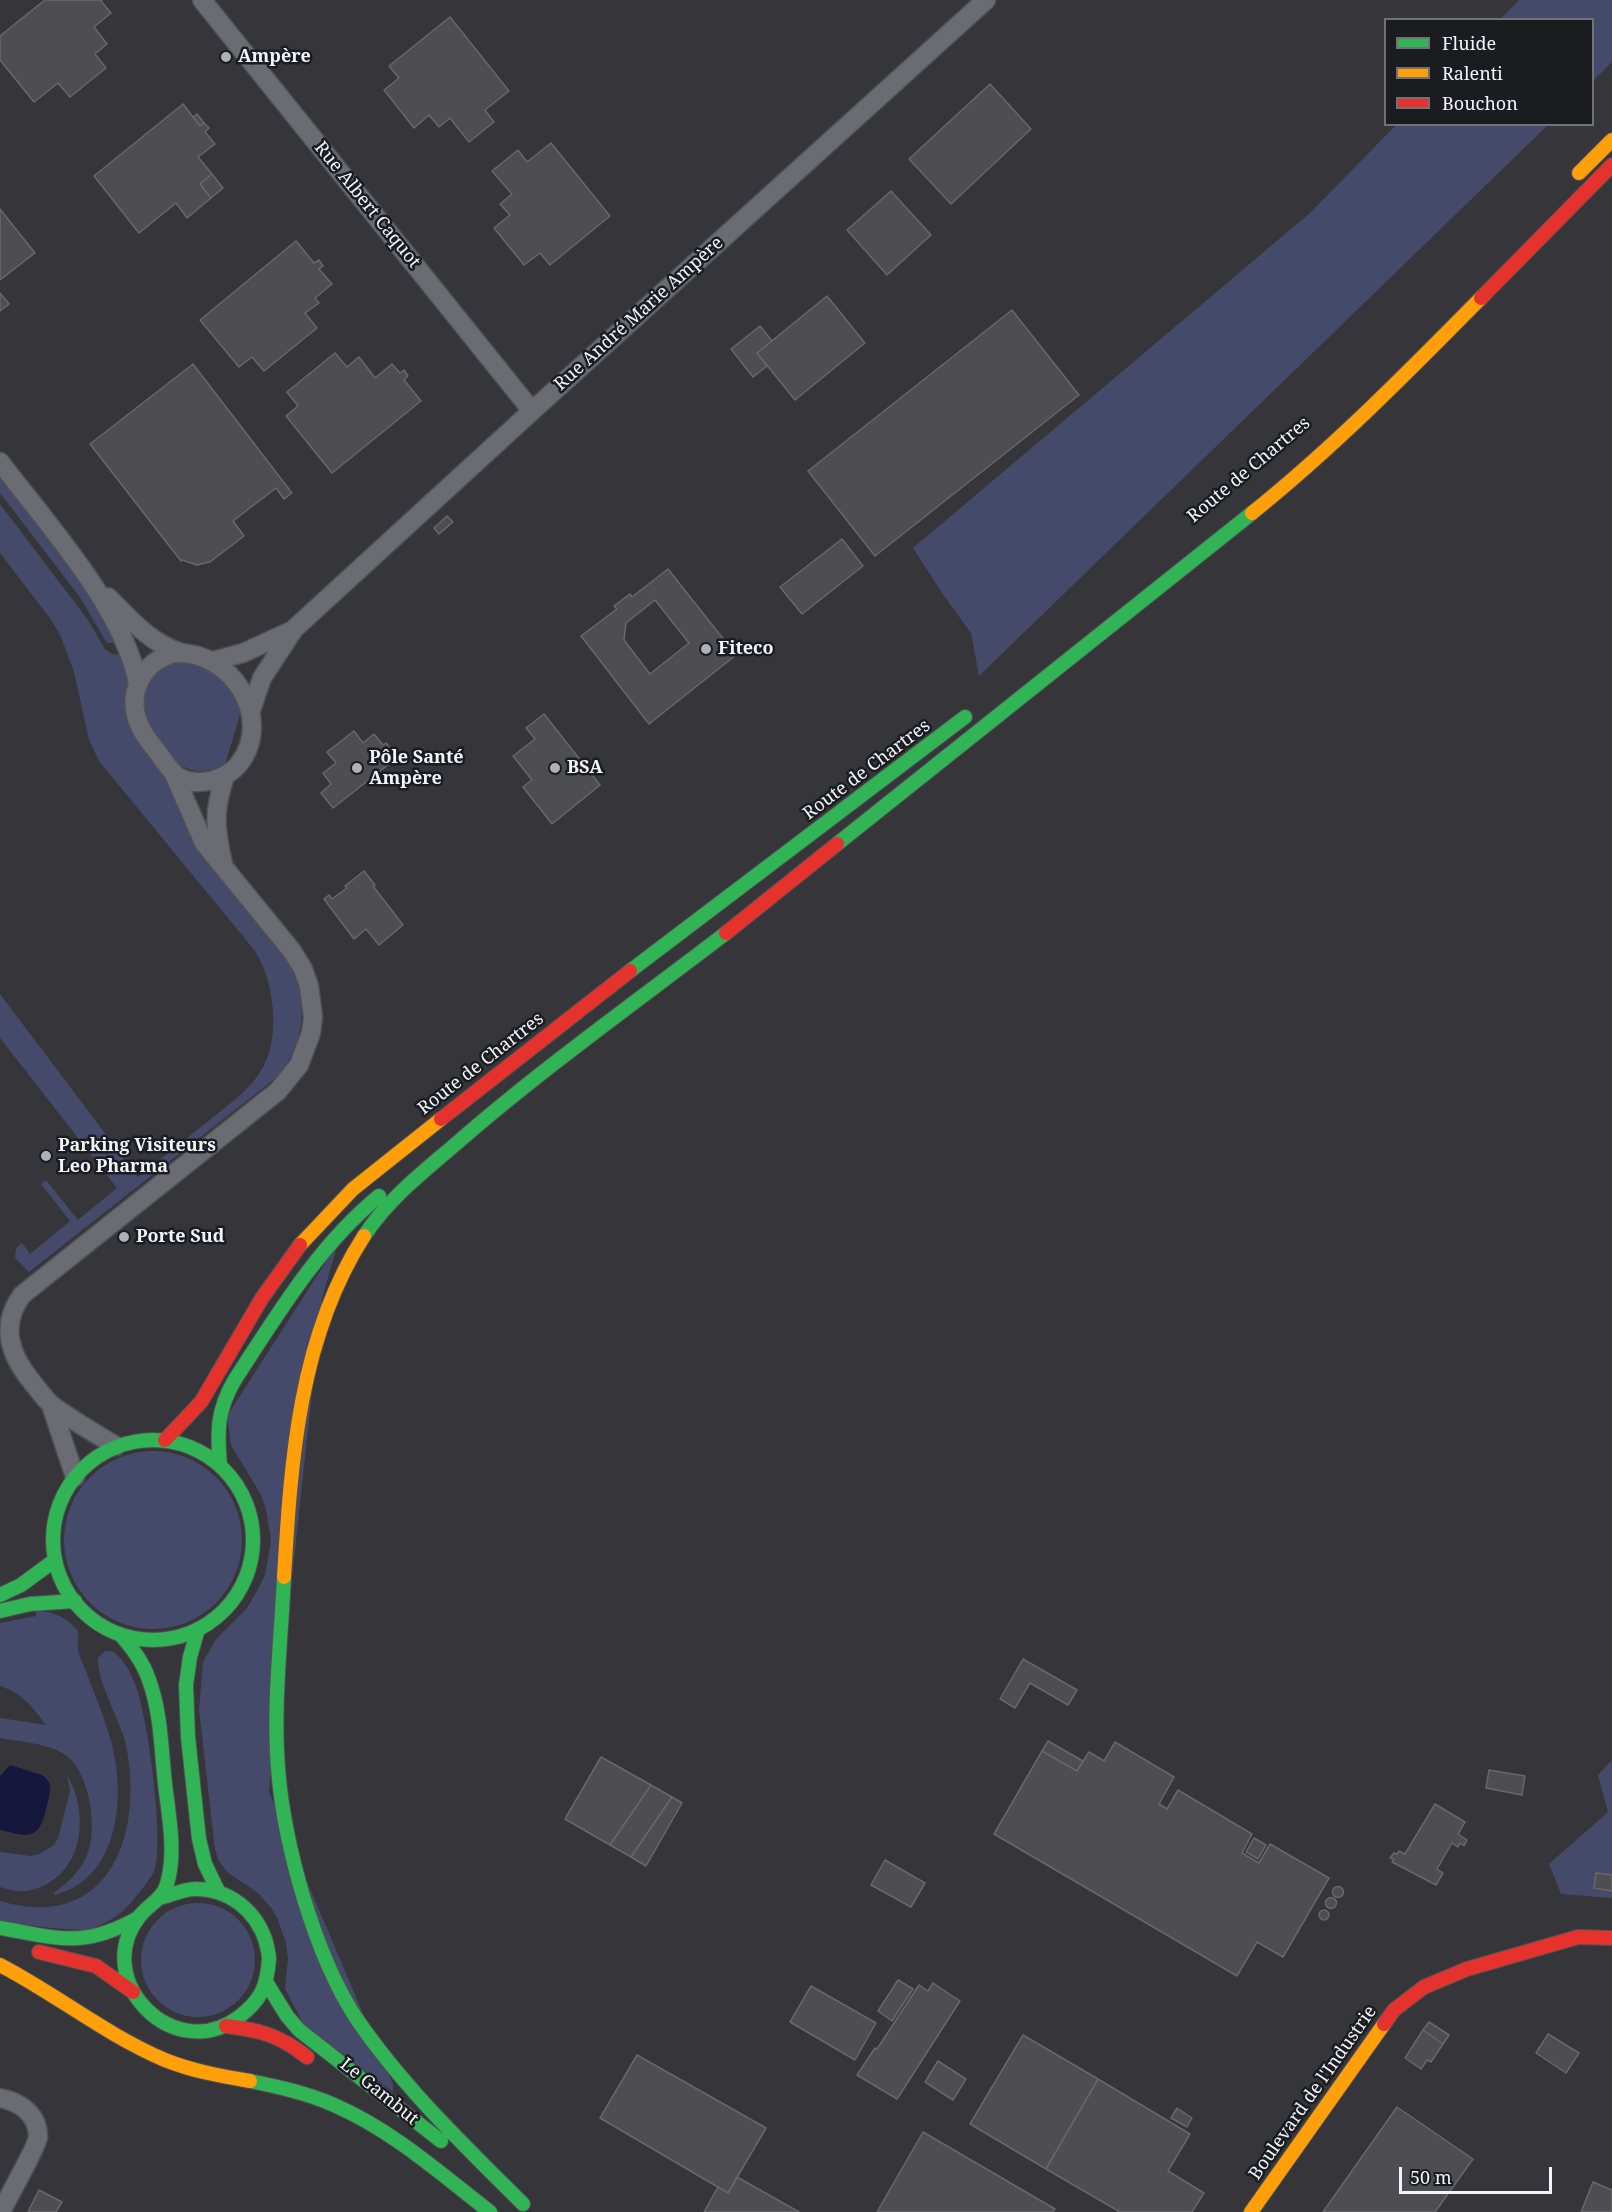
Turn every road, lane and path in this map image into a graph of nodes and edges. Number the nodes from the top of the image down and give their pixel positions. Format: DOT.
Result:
graph roads {
  1 [pos="202,0"];
  2 [pos="986,0"];
  3 [pos="1612,140"];
  4 [pos="1612,165"];
  5 [pos="1570,183"];
  6 [pos="532,411"];
  7 [pos="0,462"];
  8 [pos="86,575"];
  9 [pos="294,629"];
  10 [pos="182,653"];
  11 [pos="213,661"];
  12 [pos="138,684"];
  13 [pos="980,705"];
  14 [pos="250,710"];
  15 [pos="173,772"];
  16 [pos="225,776"];
  17 [pos="223,866"];
  18 [pos="476,1126"];
  19 [pos="51,1405"];
  20 [pos="165,1440"];
  21 [pos="116,1446"];
  22 [pos="220,1465"];
  23 [pos="75,1477"];
  24 [pos="55,1560"];
  25 [pos="0,1595"];
  26 [pos="75,1601"];
  27 [pos="0,1611"];
  28 [pos="198,1629"];
  29 [pos="120,1634"];
  30 [pos="218,1891"];
  31 [pos="160,1898"];
  32 [pos="138,1918"];
  33 [pos="0,1928"];
  34 [pos="1612,1938"];
  35 [pos="22,1948"];
  36 [pos="0,1965"];
  37 [pos="266,1982"];
  38 [pos="133,1992"];
  39 [pos="226,2026"];
  40 [pos="322,2069"];
  41 [pos="0,2098"];
  42 [pos="368,2106"];
  43 [pos="528,2208"];
  44 [pos="0,2212"];
  45 [pos="490,2212"];
  46 [pos="497,2212"];
  47 [pos="1251,2212"];
  1 -- 6 [label="street, Rue Albert Caquot"];
  2 -- 6 [label="street, Rue André Marie Ampère"];
  3 -- 5 [label="main road"];
  4 -- 18 [label="main road"];
  6 -- 9 [label="street, Rue André Marie Ampère"];
  7 -- 8 [label="street"];
  8 -- 10 [label="street"];
  8 -- 12 [label="street"];
  9 -- 11 [label="street, Rue André Marie Ampère"];
  9 -- 14 [label="street, Rue André Marie Ampère"];
  10 -- 11 [label="street"];
  10 -- 12 [label="street"];
  11 -- 14 [label="street"];
  12 -- 15 [label="street"];
  13 -- 20 [label="main road, Route de Chartres"];
  14 -- 16 [label="street"];
  15 -- 16 [label="street"];
  15 -- 17 [label="street"];
  16 -- 17 [label="street"];
  17 -- 19 [label="street"];
  18 -- 22 [label="main road"];
  18 -- 43 [label="main road"];
  19 -- 21 [label="street"];
  19 -- 23 [label="street"];
  20 -- 21 [label="main road"];
  20 -- 22 [label="main road"];
  21 -- 23 [label="main road"];
  22 -- 28 [label="main road"];
  23 -- 24 [label="main road"];
  24 -- 25 [label="main road"];
  24 -- 26 [label="main road"];
  26 -- 27 [label="main road"];
  26 -- 29 [label="main road"];
  28 -- 29 [label="main road"];
  28 -- 30 [label="main road"];
  29 -- 31 [label="main road"];
  30 -- 31 [label="main road"];
  30 -- 37 [label="main road"];
  31 -- 32 [label="main road"];
  32 -- 33 [label="main road"];
  32 -- 38 [label="main road"];
  34 -- 47 [label="main road, Boulevard de l'Industrie"];
  35 -- 38 [label="main road"];
  36 -- 45 [label="main road"];
  37 -- 39 [label="main road"];
  37 -- 43 [label="main road"];
  38 -- 39 [label="main road"];
  39 -- 40 [label="main road, Le Gambut"];
  41 -- 44 [label="street"];
  42 -- 46 [label="main road, Le Gambut"];
}
